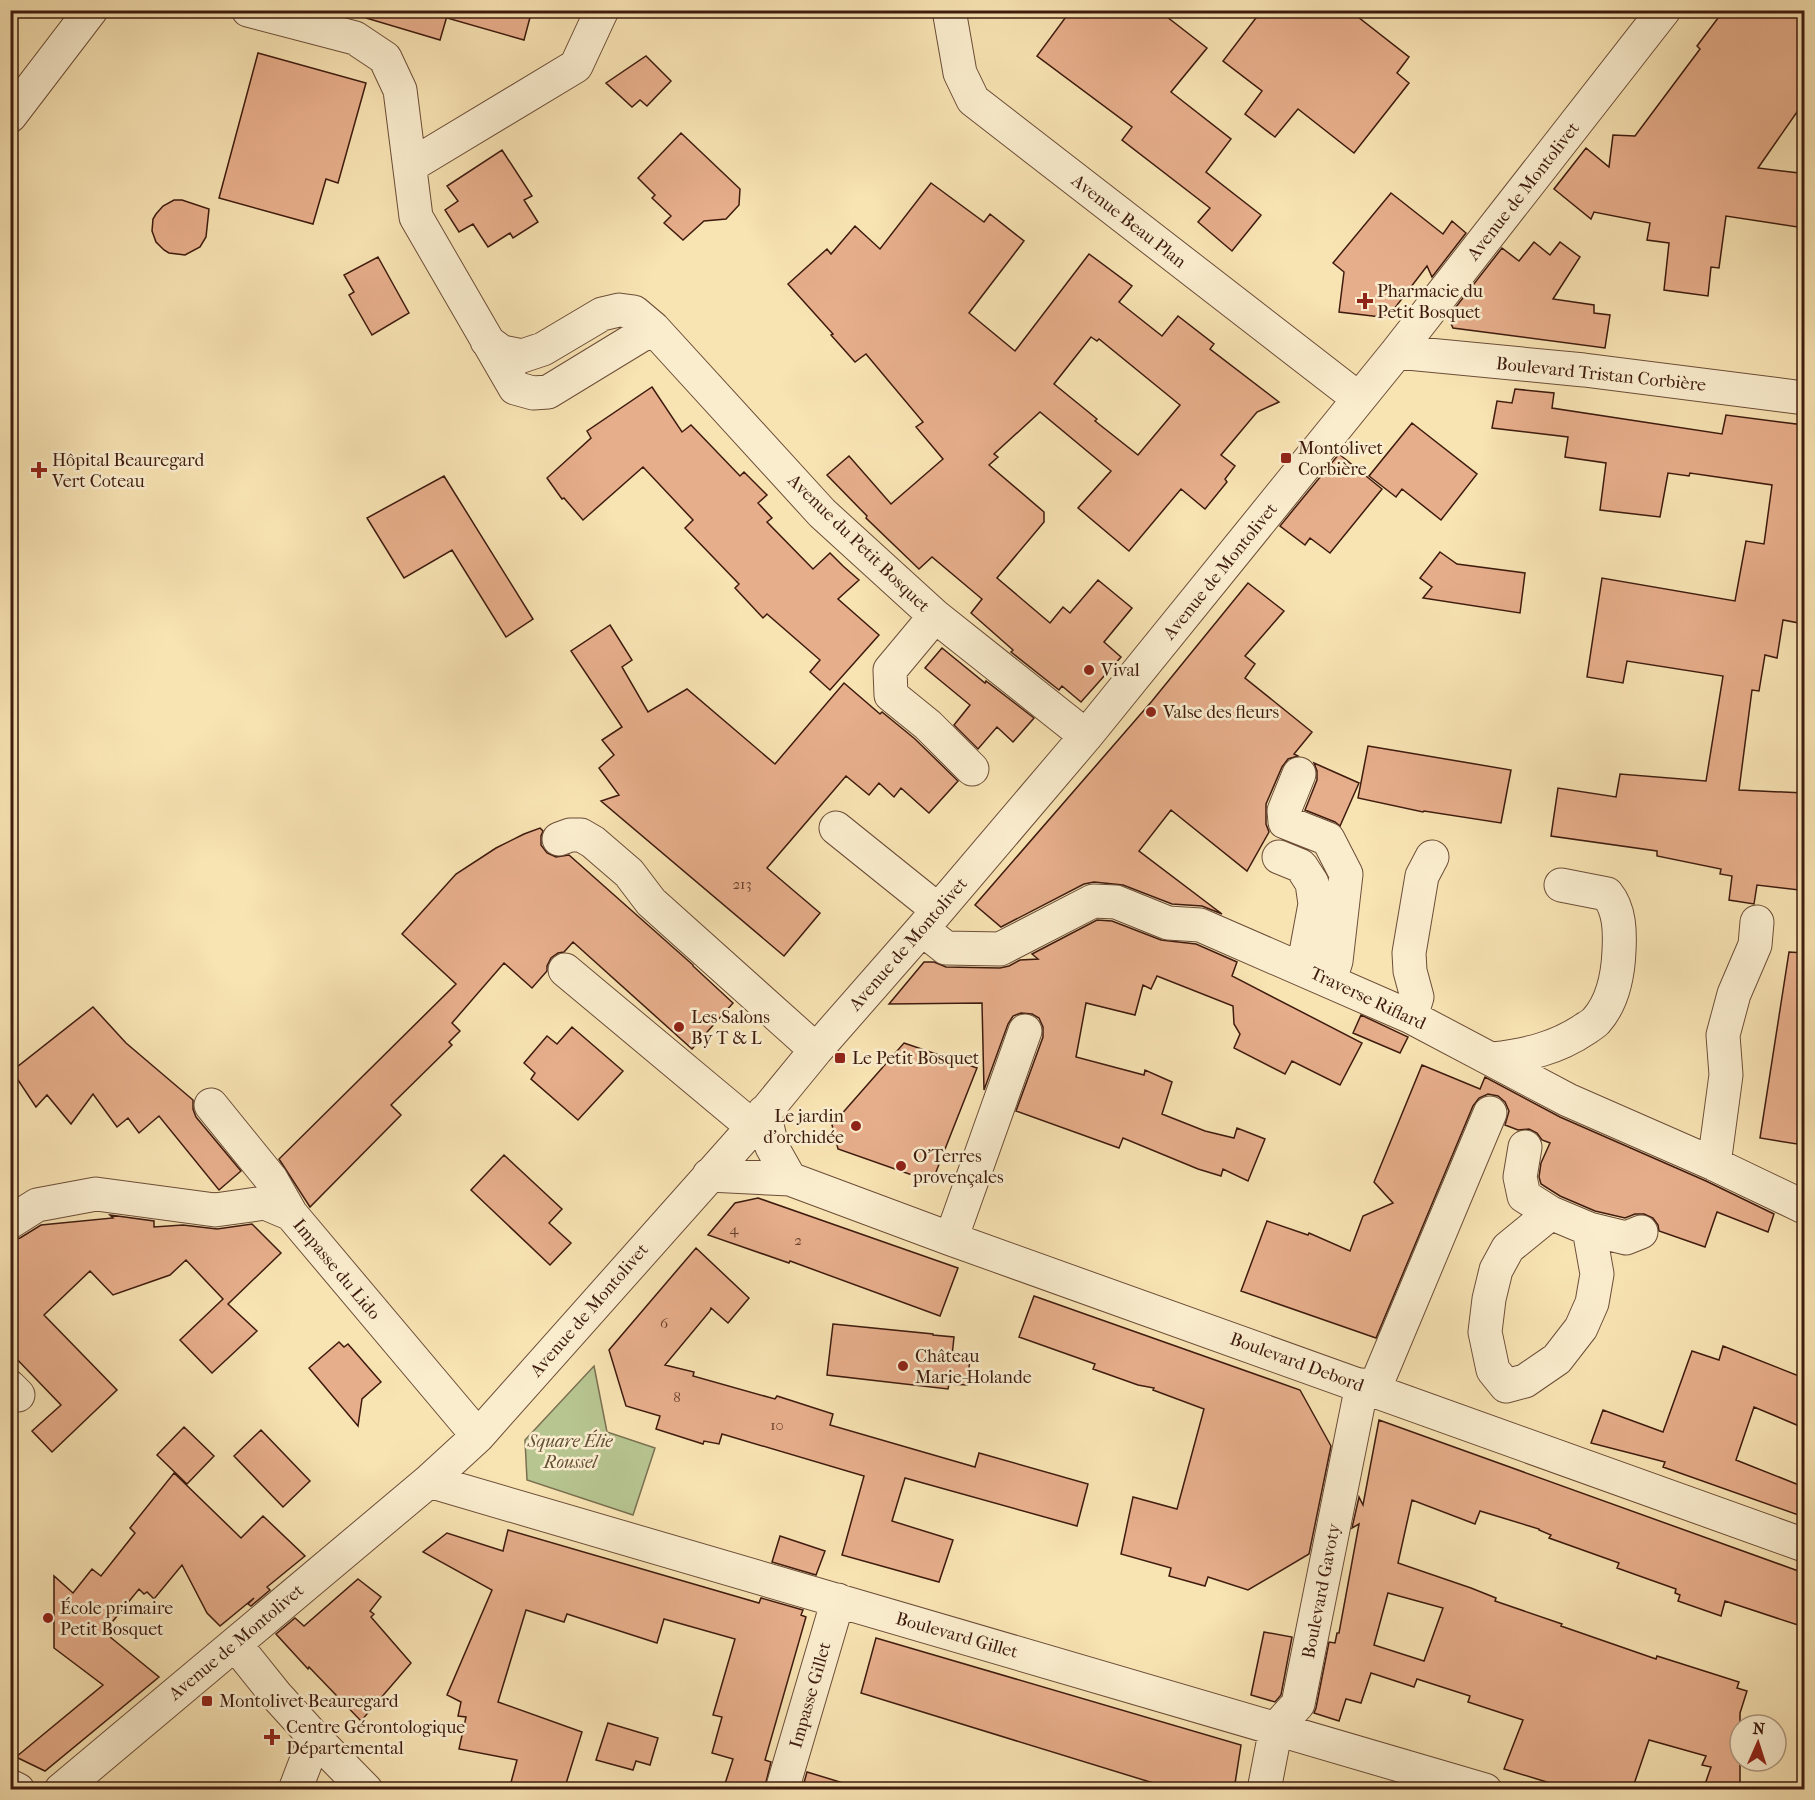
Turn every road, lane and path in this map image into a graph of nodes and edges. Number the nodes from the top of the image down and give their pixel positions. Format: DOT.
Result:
graph roads {
  1 [pos="91,10"];
  2 [pos="248,10"];
  3 [pos="602,10"];
  4 [pos="949,10"];
  5 [pos="1664,10"];
  6 [pos="10,116"];
  7 [pos="410,166"];
  8 [pos="1397,352"];
  9 [pos="1804,398"];
  10 [pos="1359,399"];
  11 [pos="935,616"];
  12 [pos="1086,736"];
  13 [pos="972,769"];
  14 [pos="1299,774"];
  15 [pos="836,828"];
  16 [pos="559,839"];
  17 [pos="1279,857"];
  18 [pos="1432,857"];
  19 [pos="1561,885"];
  20 [pos="930,919"];
  21 [pos="1757,922"];
  22 [pos="566,970"];
  23 [pos="1317,974"];
  24 [pos="1411,1017"];
  25 [pos="1025,1030"];
  26 [pos="816,1050"];
  27 [pos="1493,1059"];
  28 [pos="211,1105"];
  29 [pos="1490,1113"];
  30 [pos="758,1120"];
  31 [pos="1525,1147"];
  32 [pos="1714,1164"];
  33 [pos="709,1175"];
  34 [pos="790,1179"];
  35 [pos="1804,1207"];
  36 [pos="1551,1213"];
  37 [pos="291,1214"];
  38 [pos="10,1222"];
  39 [pos="1589,1229"];
  40 [pos="1641,1232"];
  41 [pos="951,1239"];
  42 [pos="1506,1386"];
  43 [pos="1368,1387"];
  44 [pos="1490,1432"];
  45 [pos="478,1436"];
  46 [pos="429,1481"];
  47 [pos="1804,1545"];
  48 [pos="838,1600"];
  49 [pos="235,1644"];
  50 [pos="1276,1728"];
  51 [pos="315,1738"];
  52 [pos="10,1786"];
  53 [pos="18,1790"];
  54 [pos="61,1790"];
  55 [pos="295,1790"];
  56 [pos="366,1790"];
  57 [pos="782,1790"];
  58 [pos="1264,1790"];
  59 [pos="1485,1790"];
  1 -- 6 [label="street"];
  2 -- 7 [label="street, Avenue du Petit Bosquet"];
  3 -- 7 [label="street"];
  4 -- 10 [label="street, Avenue Beau Plan"];
  5 -- 8 [label="street, Avenue de Montolivet"];
  7 -- 11 [label="street, Avenue du Petit Bosquet"];
  8 -- 9 [label="street, Boulevard Tristan Corbière"];
  8 -- 10 [label="street, Avenue de Montolivet"];
  10 -- 12 [label="street, Avenue de Montolivet"];
  11 -- 12 [label="street, Avenue du Petit Bosquet"];
  11 -- 13 [label="street"];
  12 -- 20 [label="street, Avenue de Montolivet"];
  14 -- 23 [label="street"];
  15 -- 20 [label="street, Traverse Riflard"];
  16 -- 26 [label="street"];
  17 -- 23 [label="street"];
  18 -- 24 [label="street"];
  19 -- 27 [label="street"];
  20 -- 23 [label="street, Traverse Riflard"];
  20 -- 26 [label="street, Avenue de Montolivet"];
  21 -- 32 [label="street"];
  22 -- 30 [label="street"];
  23 -- 24 [label="street, Traverse Riflard"];
  24 -- 27 [label="street, Traverse Riflard"];
  25 -- 41 [label="street"];
  26 -- 30 [label="street, Avenue de Montolivet"];
  27 -- 32 [label="street, Traverse Riflard"];
  28 -- 37 [label="street"];
  29 -- 43 [label="street, Boulevard Gavoty"];
  30 -- 33 [label="street, Avenue de Montolivet"];
  30 -- 34 [label="street"];
  31 -- 36 [label="street"];
  32 -- 35 [label="street, Traverse Riflard"];
  33 -- 34 [label="street, Boulevard Debord"];
  33 -- 45 [label="street, Avenue de Montolivet"];
  34 -- 41 [label="street, Boulevard Debord"];
  36 -- 39 [label="street"];
  36 -- 42 [label="street"];
  37 -- 38 [label="street, Impasse du Lido"];
  37 -- 45 [label="street, Impasse du Lido"];
  39 -- 40 [label="street"];
  39 -- 42 [label="street"];
  41 -- 43 [label="street, Boulevard Debord"];
  42 -- 44 [label="street"];
  43 -- 44 [label="street, Boulevard Debord"];
  43 -- 50 [label="street, Boulevard Gavoty"];
  44 -- 47 [label="street, Boulevard Debord"];
  45 -- 46 [label="street, Avenue de Montolivet"];
  46 -- 48 [label="street, Boulevard Gillet"];
  46 -- 49 [label="street, Avenue de Montolivet"];
  48 -- 50 [label="street, Boulevard Gillet"];
  48 -- 57 [label="street, Impasse Gillet"];
  49 -- 51 [label="street"];
  49 -- 54 [label="street, Avenue de Montolivet"];
  50 -- 58 [label="street"];
  50 -- 59 [label="street, Boulevard Gillet"];
  51 -- 55 [label="street"];
  51 -- 56 [label="street"];
  52 -- 53 [label="street"];
}
